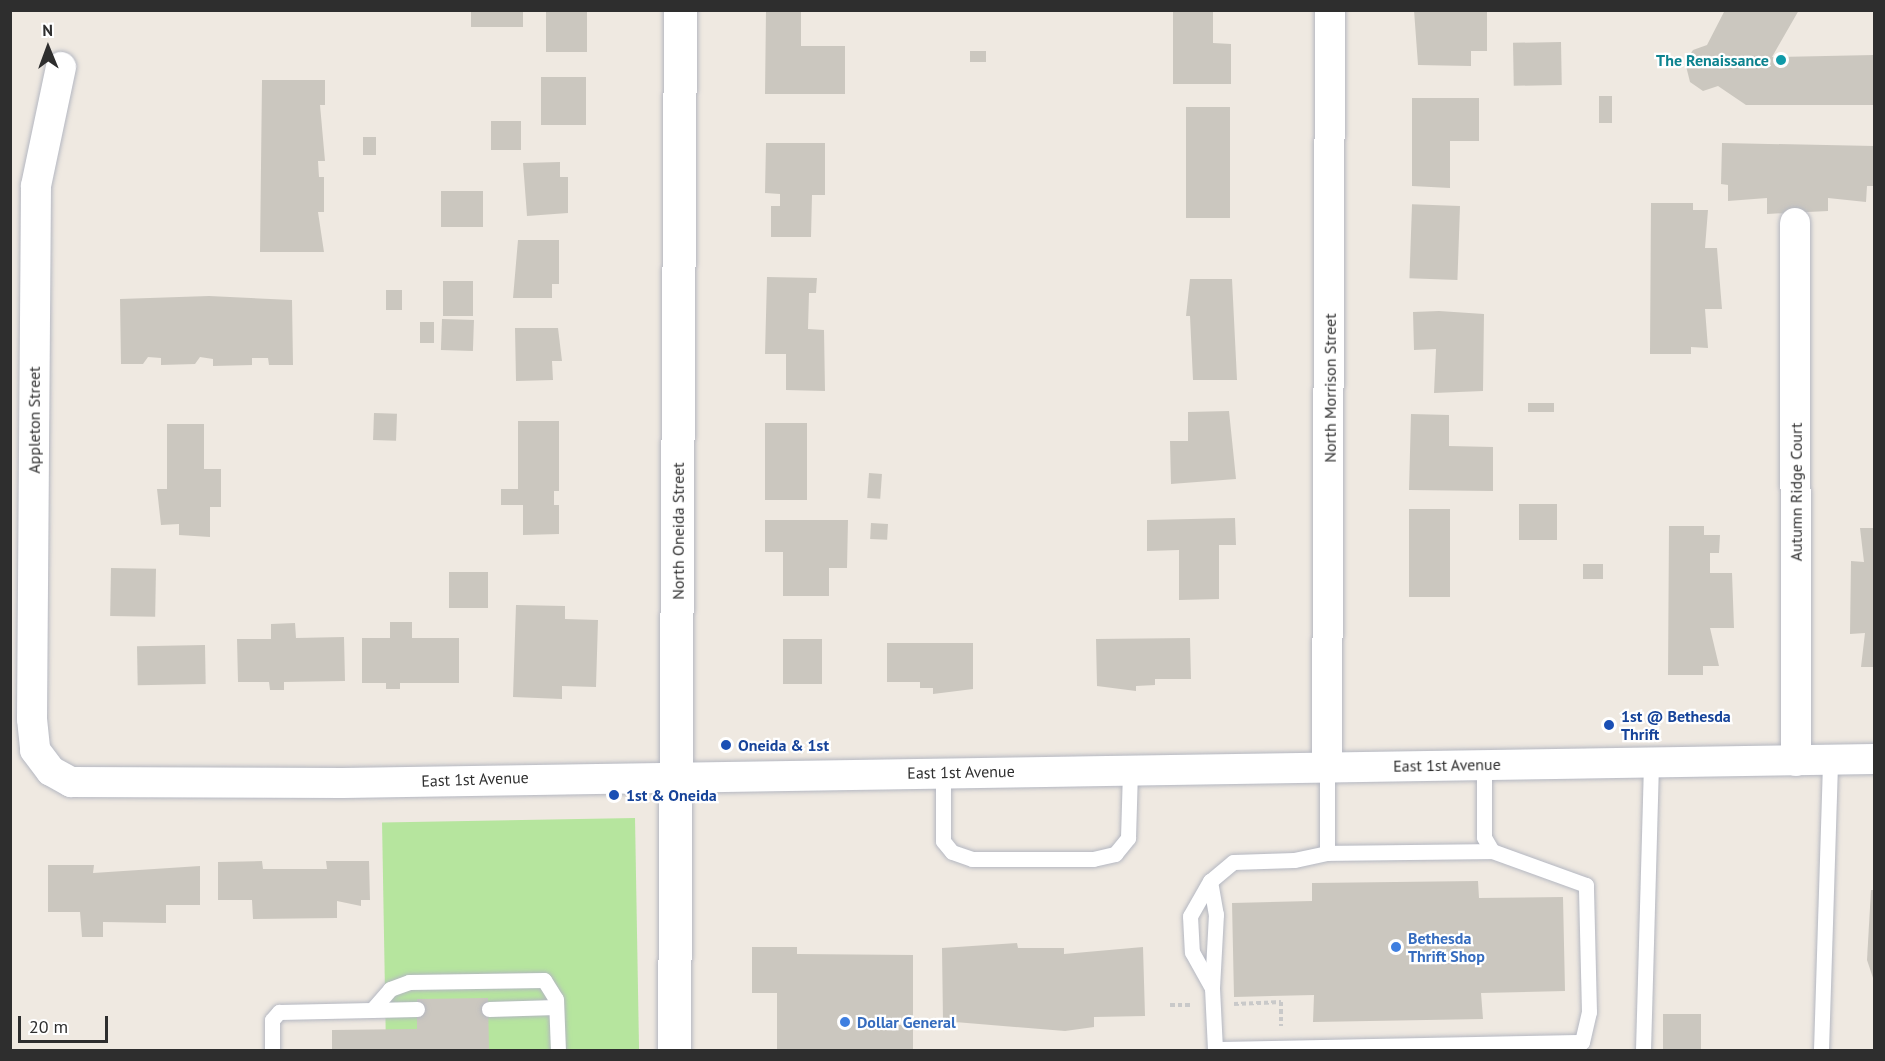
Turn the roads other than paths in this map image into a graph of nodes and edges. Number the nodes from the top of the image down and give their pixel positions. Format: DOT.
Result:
graph roads {
  1 [pos="680,10"];
  2 [pos="1330,10"];
  3 [pos="60,67"];
  4 [pos="1795,222"];
  5 [pos="22,372"];
  6 [pos="1875,759"];
  7 [pos="1830,760"];
  8 [pos="1796,761"];
  9 [pos="1651,763"];
  10 [pos="1484,765"];
  11 [pos="1327,766"];
  12 [pos="1130,770"];
  13 [pos="51,771"];
  14 [pos="943,772"];
  15 [pos="677,774"];
  16 [pos="1492,850"];
  17 [pos="1327,853"];
  18 [pos="1210,881"];
  19 [pos="1212,988"];
  20 [pos="417,1009"];
  21 [pos="489,1009"];
  22 [pos="372,1010"];
  23 [pos="556,1014"];
  24 [pos="1215,1049"];
  25 [pos="272,1050"];
  26 [pos="558,1050"];
  27 [pos="674,1050"];
  28 [pos="1643,1050"];
  29 [pos="1821,1050"];
  1 -- 15 [label="street, North Oneida Street"];
  2 -- 11 [label="street, North Morrison Street"];
  3 -- 5 [label="street, Appleton Street"];
  4 -- 8 [label="street, Autumn Ridge Court"];
  5 -- 13 [label="street, Appleton Street"];
  6 -- 7 [label="street, East 1st Avenue"];
  7 -- 8 [label="street, East 1st Avenue"];
  7 -- 29 [label="lane"];
  8 -- 9 [label="street, East 1st Avenue"];
  9 -- 10 [label="street, East 1st Avenue"];
  9 -- 28 [label="lane"];
  10 -- 11 [label="street, East 1st Avenue"];
  10 -- 16 [label="lane"];
  11 -- 12 [label="street, East 1st Avenue"];
  11 -- 17 [label="lane"];
  12 -- 14 [label="street, East 1st Avenue"];
  12 -- 14 [label="lane"];
  13 -- 15 [label="street, East 1st Avenue"];
  14 -- 15 [label="street, East 1st Avenue"];
  15 -- 27 [label="street, North Oneida Street"];
  16 -- 17 [label="lane"];
  16 -- 24 [label="lane"];
  17 -- 18 [label="lane"];
  18 -- 19 [label="lane"];
  18 -- 19 [label="lane"];
  19 -- 24 [label="lane"];
  20 -- 22 [label="lane"];
  21 -- 23 [label="lane"];
  22 -- 23 [label="lane"];
  22 -- 25 [label="lane"];
  23 -- 26 [label="lane"];
}
